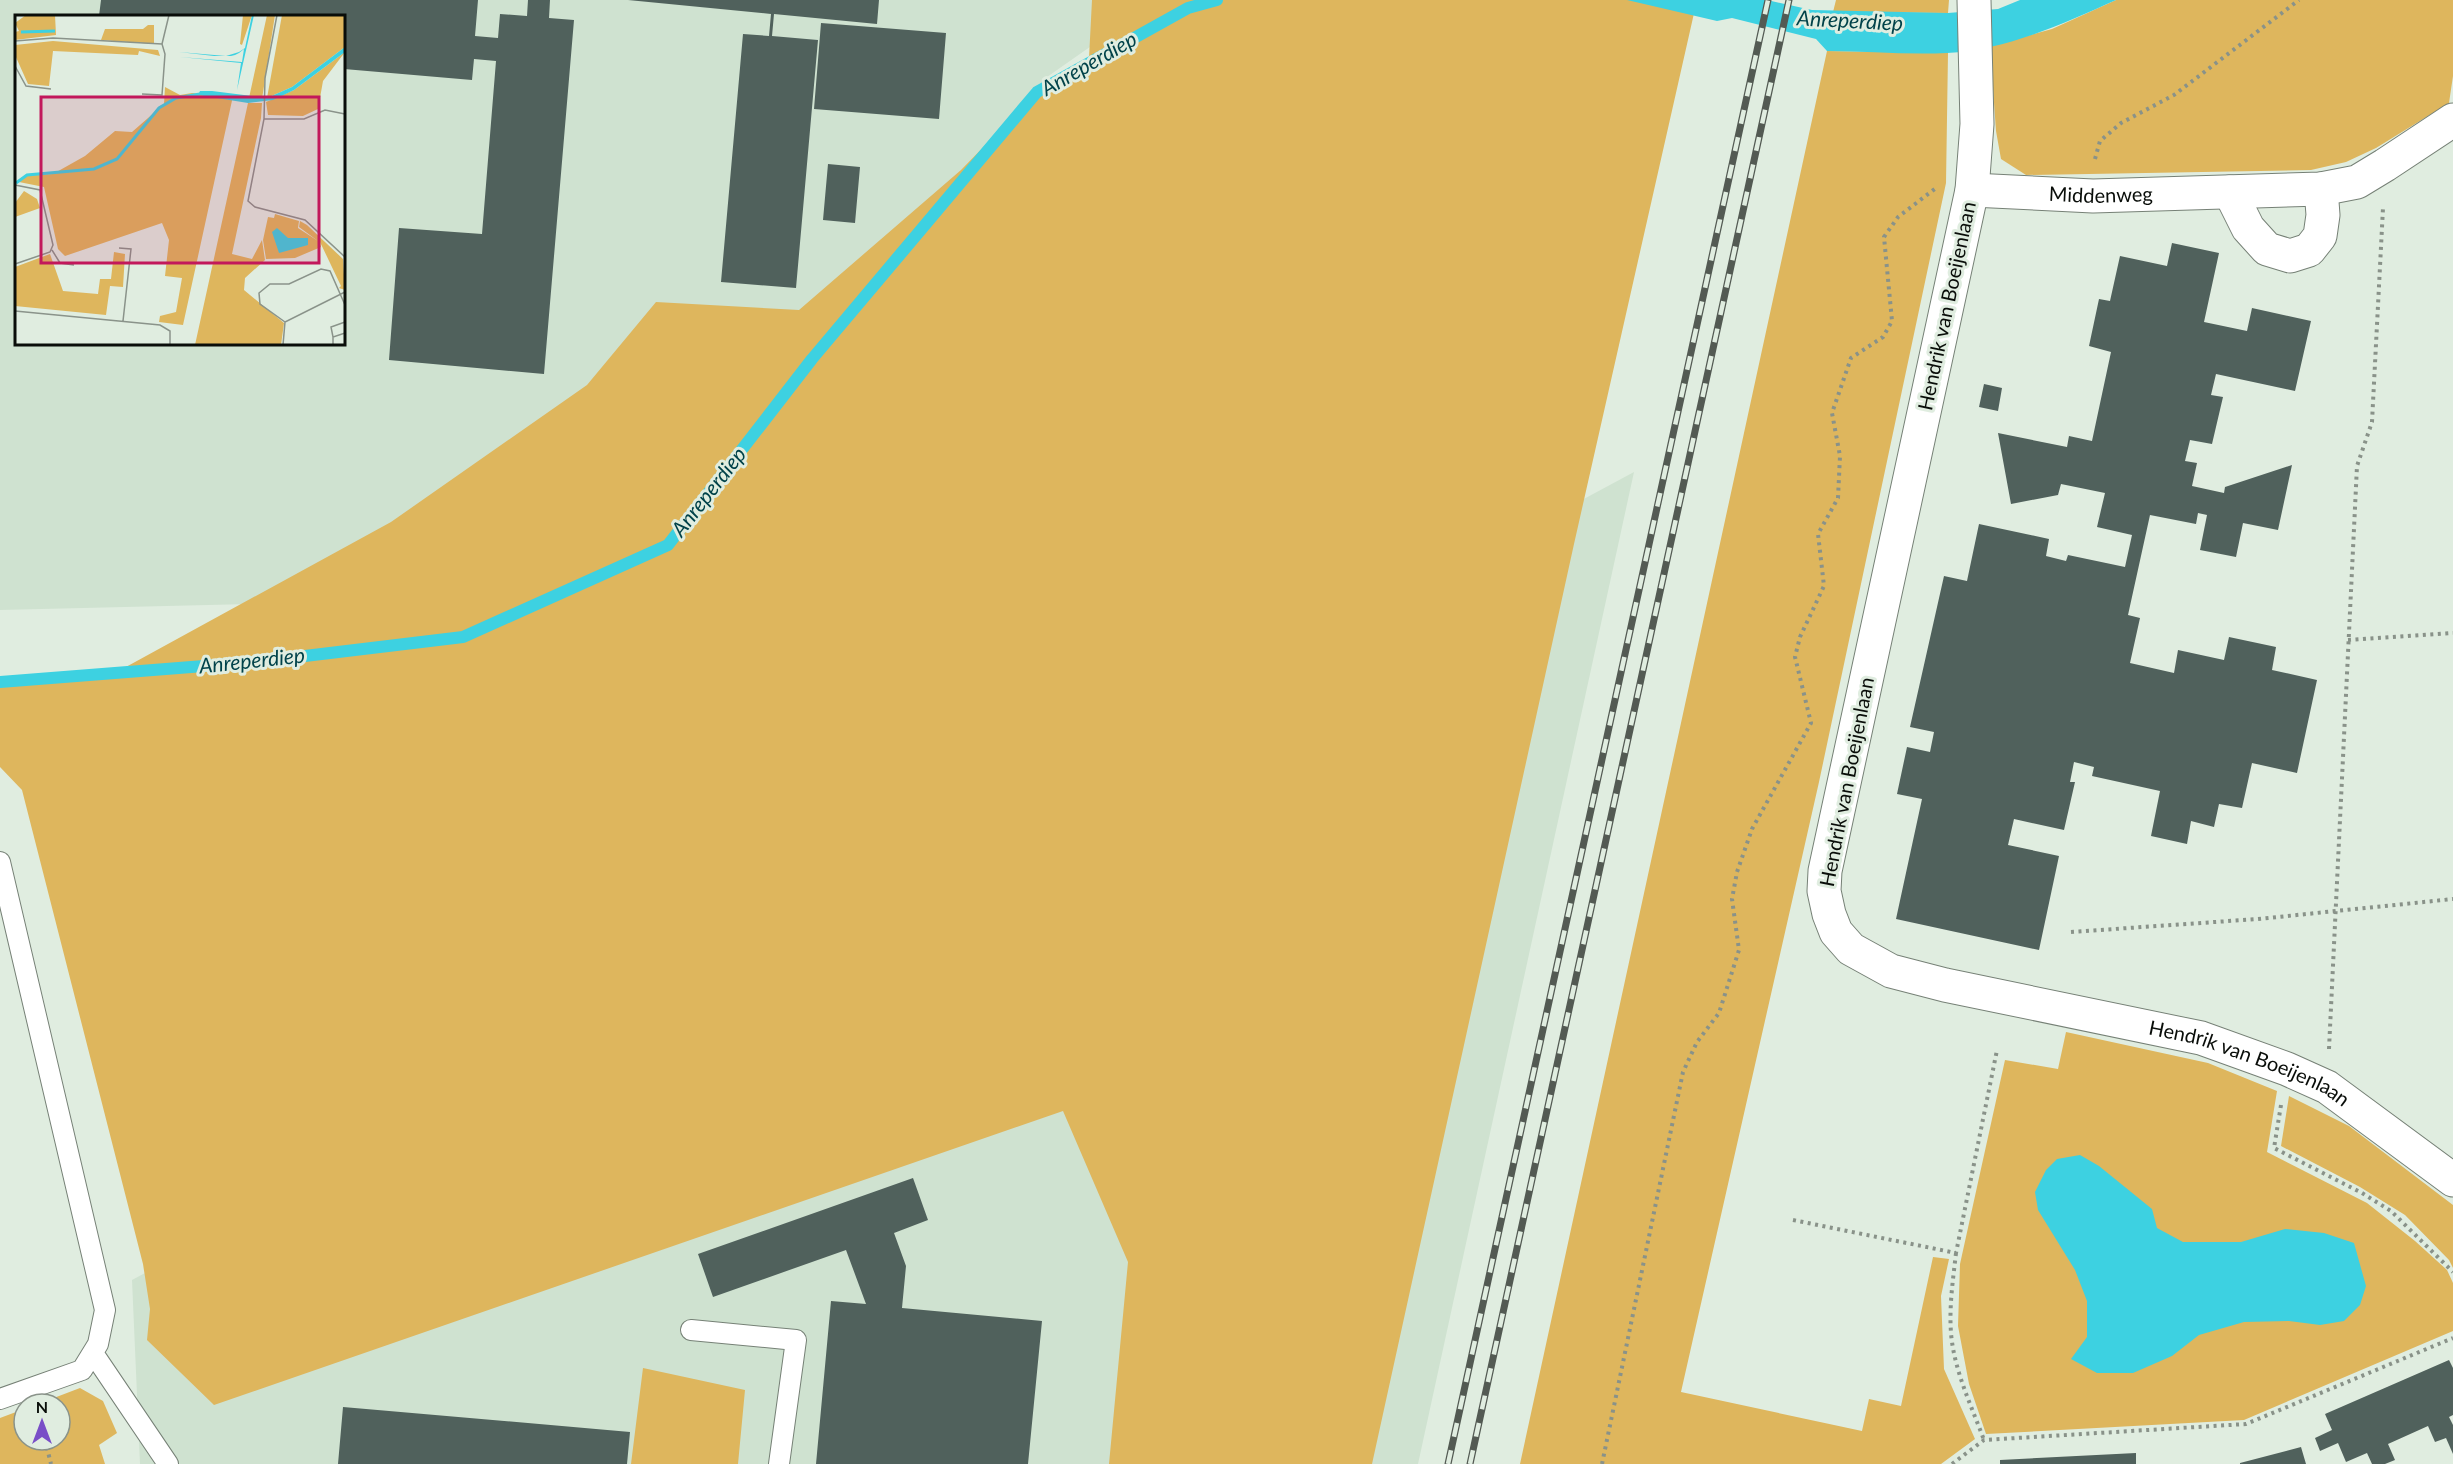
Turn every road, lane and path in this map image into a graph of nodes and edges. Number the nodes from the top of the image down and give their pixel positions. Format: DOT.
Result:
graph roads {
  1 [pos="1974,0"];
  2 [pos="2299,0"];
  3 [pos="2453,120"];
  4 [pos="2385,165"];
  5 [pos="2321,189"];
  6 [pos="1972,190"];
  7 [pos="2230,192"];
  8 [pos="2093,196"];
  9 [pos="2453,633"];
  10 [pos="2348,640"];
  11 [pos="0,862"];
  12 [pos="2453,899"];
  13 [pos="2336,911"];
  14 [pos="2071,932"];
  15 [pos="1997,1050"];
  16 [pos="2287,1069"];
  17 [pos="2327,1087"];
  18 [pos="2453,1180"];
  19 [pos="1792,1220"];
  20 [pos="1956,1253"];
  21 [pos="2453,1272"];
  22 [pos="691,1330"];
  23 [pos="2453,1338"];
  24 [pos="93,1353"];
  25 [pos="0,1398"];
  26 [pos="1984,1440"];
  27 [pos="168,1464"];
  28 [pos="779,1464"];
  29 [pos="1602,1464"];
  30 [pos="1952,1464"];
  1 -- 6 [label="street, Hendrik van Boeijenlaan"];
  2 -- 8 [label="path"];
  3 -- 4 [label="street, Middenweg"];
  4 -- 5 [label="street, Middenweg"];
  4 -- 10 [label="path"];
  5 -- 7 [label="street, Middenweg"];
  5 -- 7 [label="street"];
  6 -- 8 [label="street, Middenweg"];
  6 -- 16 [label="street, Hendrik van Boeijenlaan"];
  6 -- 29 [label="path"];
  7 -- 8 [label="street, Middenweg"];
  9 -- 10 [label="path"];
  10 -- 13 [label="path"];
  11 -- 24 [label="lane"];
  12 -- 13 [label="path"];
  13 -- 14 [label="path"];
  13 -- 17 [label="path"];
  15 -- 20 [label="path"];
  16 -- 17 [label="street, Hendrik van Boeijenlaan"];
  16 -- 21 [label="path"];
  17 -- 18 [label="street, Hendrik van Boeijenlaan"];
  19 -- 20 [label="path"];
  20 -- 26 [label="path"];
  22 -- 28 [label="lane"];
  23 -- 26 [label="path"];
  24 -- 25 [label="lane"];
  24 -- 27 [label="lane"];
  26 -- 30 [label="path"];
}
